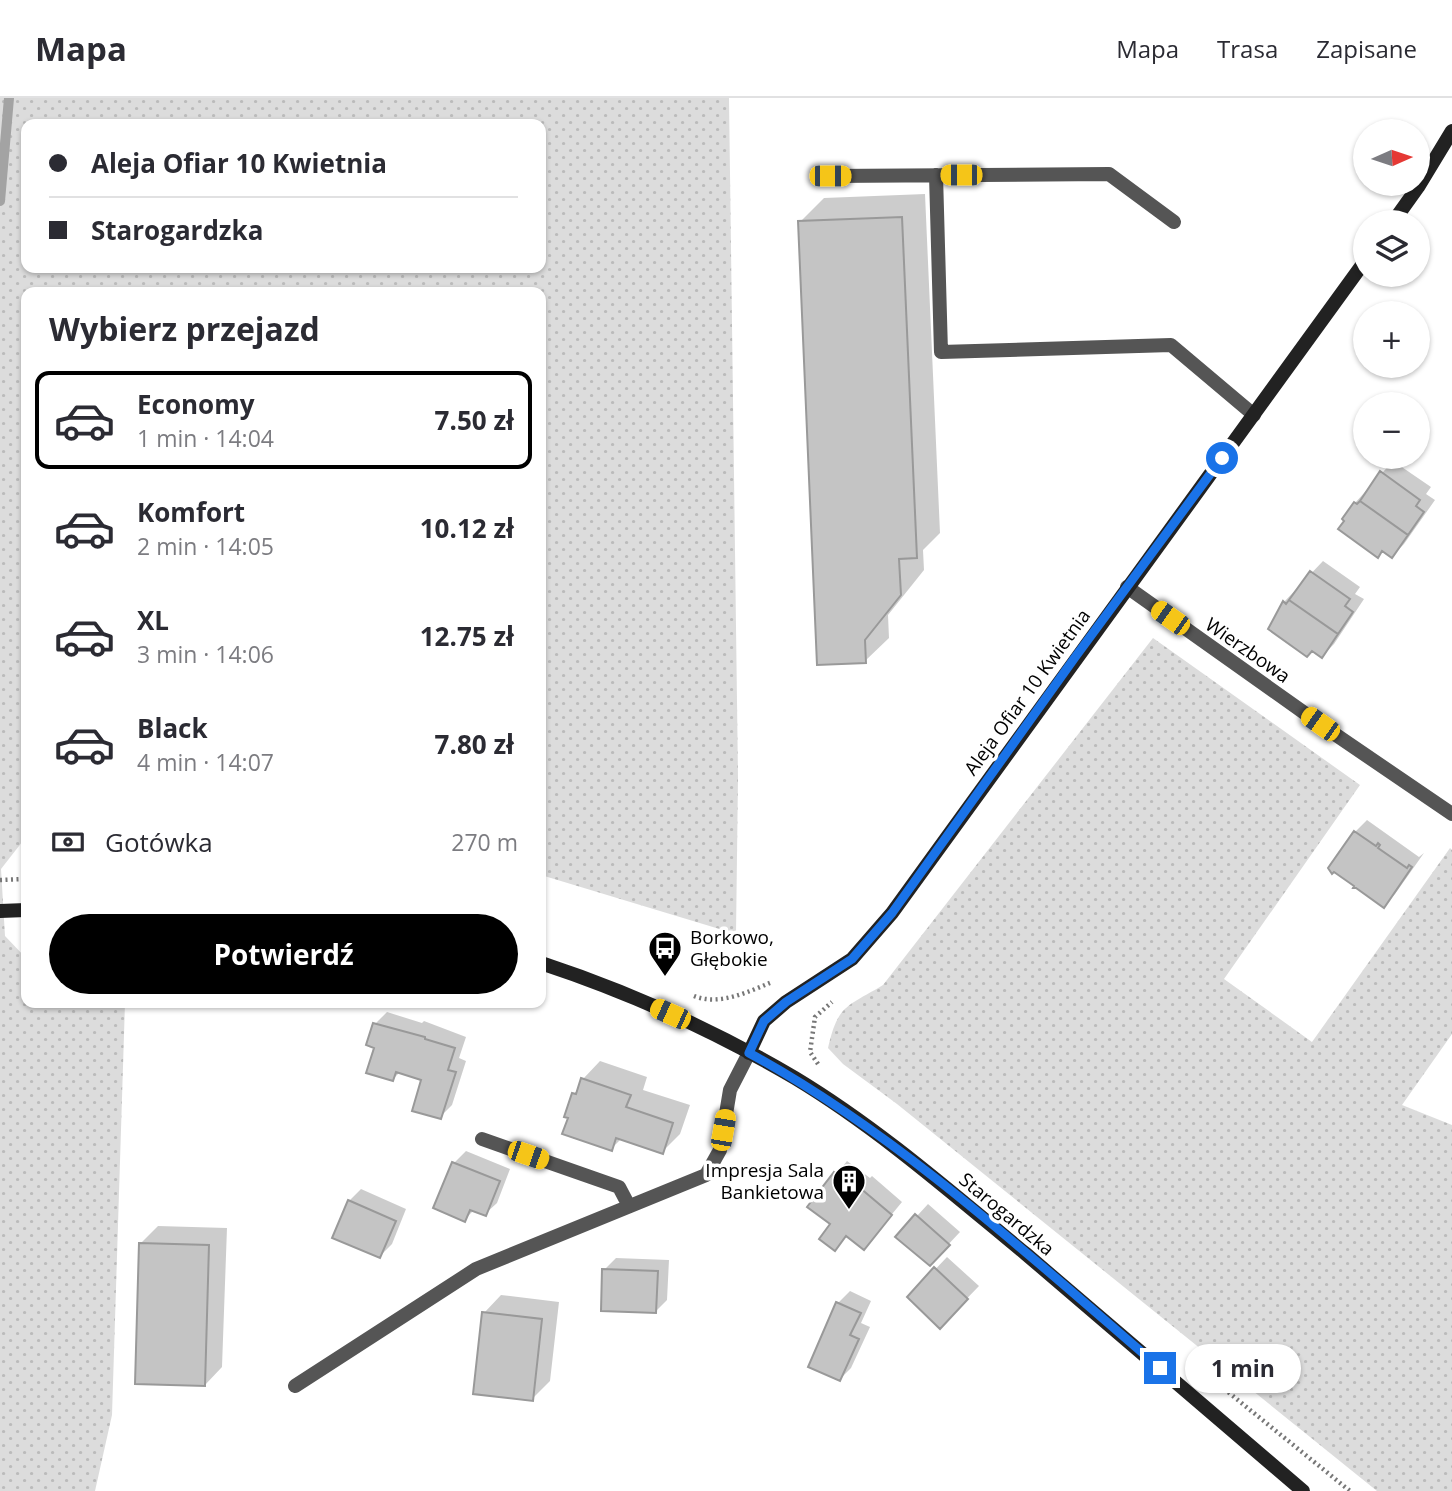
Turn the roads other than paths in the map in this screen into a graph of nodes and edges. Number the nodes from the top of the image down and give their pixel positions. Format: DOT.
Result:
graph roads {
  1 [pos="1452,131"];
  2 [pos="936,175"];
  3 [pos="830,176"];
  4 [pos="1402,210"];
  5 [pos="1174,222"];
  6 [pos="1353,278"];
  7 [pos="1254,415"];
  8 [pos="1126,587"];
  9 [pos="1452,814"];
  10 [pos="1,910"];
  11 [pos="21,910"];
  12 [pos="546,965"];
  13 [pos="749,1053"];
  14 [pos="482,1139"];
  15 [pos="628,1206"];
  16 [pos="295,1386"];
  17 [pos="1303,1491"];
  1 -- 4 [label="street"];
  2 -- 3 [label="street"];
  2 -- 5 [label="street"];
  2 -- 7 [label="street"];
  6 -- 7 [label="street, Aleja Ofiar 10 Kwietnia"];
  7 -- 8 [label="street, Aleja Ofiar 10 Kwietnia"];
  8 -- 9 [label="street, Wierzbowa"];
  8 -- 13 [label="street, Aleja Ofiar 10 Kwietnia"];
  10 -- 11 [label="street"];
  12 -- 13 [label="street, Starogardzka"];
  13 -- 15 [label="street"];
  13 -- 17 [label="street, Starogardzka"];
  14 -- 15 [label="street"];
  15 -- 16 [label="street"];
}
